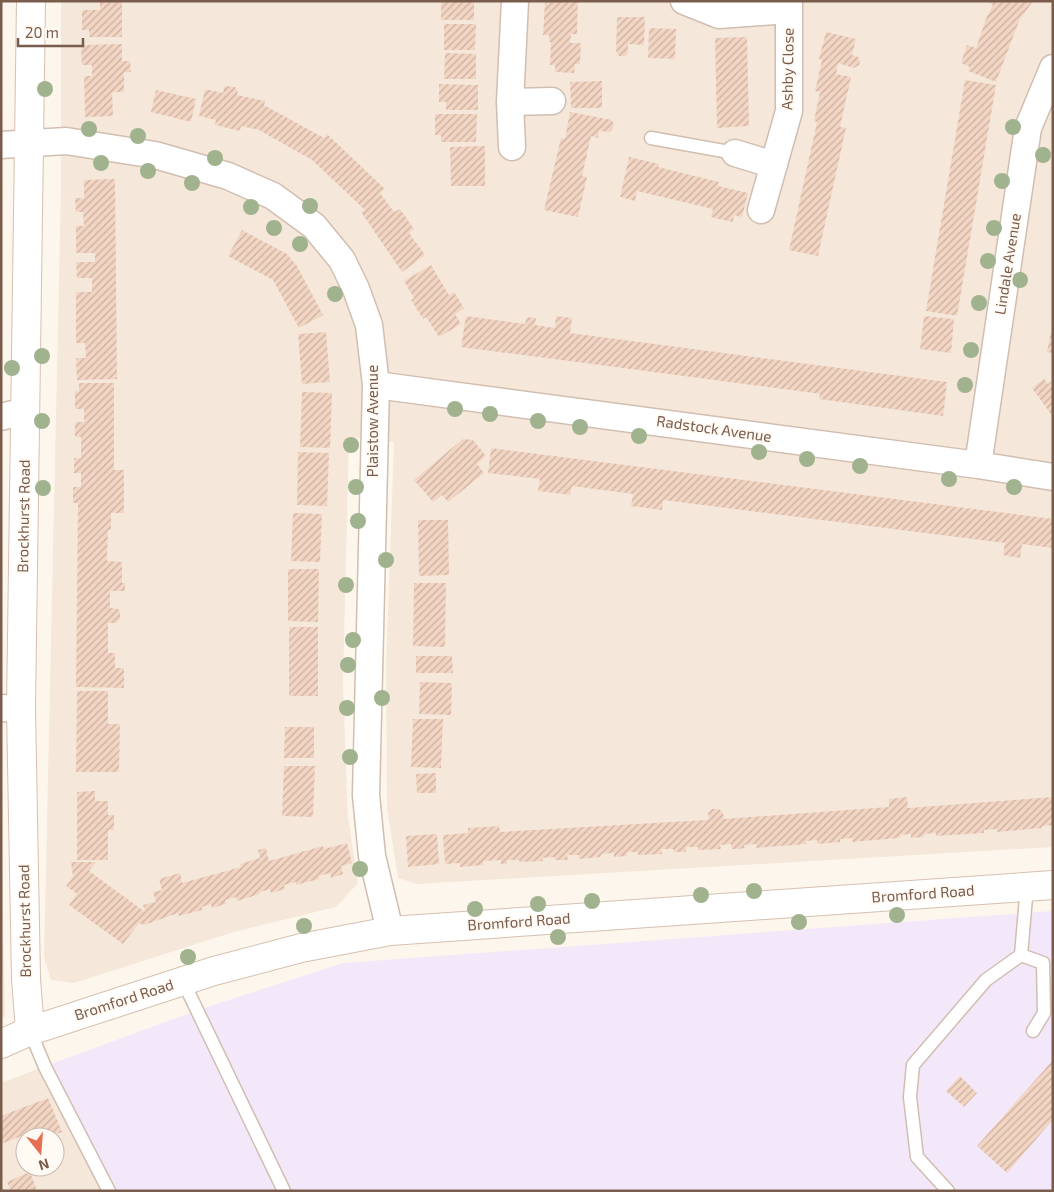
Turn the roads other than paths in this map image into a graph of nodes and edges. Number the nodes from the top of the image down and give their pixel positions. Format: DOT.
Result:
graph roads {
  1 [pos="31,1"];
  2 [pos="515,1"];
  3 [pos="684,1"];
  4 [pos="789,6"];
  5 [pos="1053,68"];
  6 [pos="552,101"];
  7 [pos="510,102"];
  8 [pos="651,138"];
  9 [pos="30,142"];
  10 [pos="1,145"];
  11 [pos="512,147"];
  12 [pos="735,153"];
  13 [pos="774,165"];
  14 [pos="761,210"];
  15 [pos="376,385"];
  16 [pos="13,414"];
  17 [pos="978,465"];
  18 [pos="1053,477"];
  19 [pos="11,709"];
  20 [pos="1040,886"];
  21 [pos="390,931"];
  22 [pos="1020,955"];
  23 [pos="1048,964"];
  24 [pos="183,981"];
  25 [pos="30,1031"];
  26 [pos="1033,1031"];
  27 [pos="1,1044"];
  28 [pos="109,1191"];
  29 [pos="284,1191"];
  30 [pos="948,1191"];
  1 -- 9 [label="street, Brockhurst Road"];
  2 -- 7 [label="street"];
  3 -- 4 [label="street"];
  4 -- 13 [label="street, Ashby Close"];
  5 -- 17 [label="street, Lindale Avenue"];
  6 -- 7 [label="street"];
  7 -- 11 [label="street"];
  8 -- 12 [label="lane"];
  9 -- 10 [label="street, Plaistow Avenue"];
  9 -- 15 [label="street, Plaistow Avenue"];
  9 -- 16 [label="street, Brockhurst Road"];
  12 -- 13 [label="street"];
  13 -- 14 [label="street, Ashby Close"];
  15 -- 17 [label="street, Radstock Avenue"];
  15 -- 21 [label="street, Plaistow Avenue"];
  16 -- 19 [label="street, Brockhurst Road"];
  17 -- 18 [label="street, Radstock Avenue"];
  19 -- 25 [label="street, Brockhurst Road"];
  20 -- 21 [label="street, Bromford Road"];
  20 -- 22 [label="lane"];
  21 -- 24 [label="street, Bromford Road"];
  22 -- 23 [label="lane"];
  22 -- 30 [label="lane"];
  23 -- 26 [label="lane"];
  24 -- 25 [label="street, Bromford Road"];
  24 -- 29 [label="lane"];
  25 -- 27 [label="street, Bromford Road"];
  25 -- 28 [label="lane"];
}
